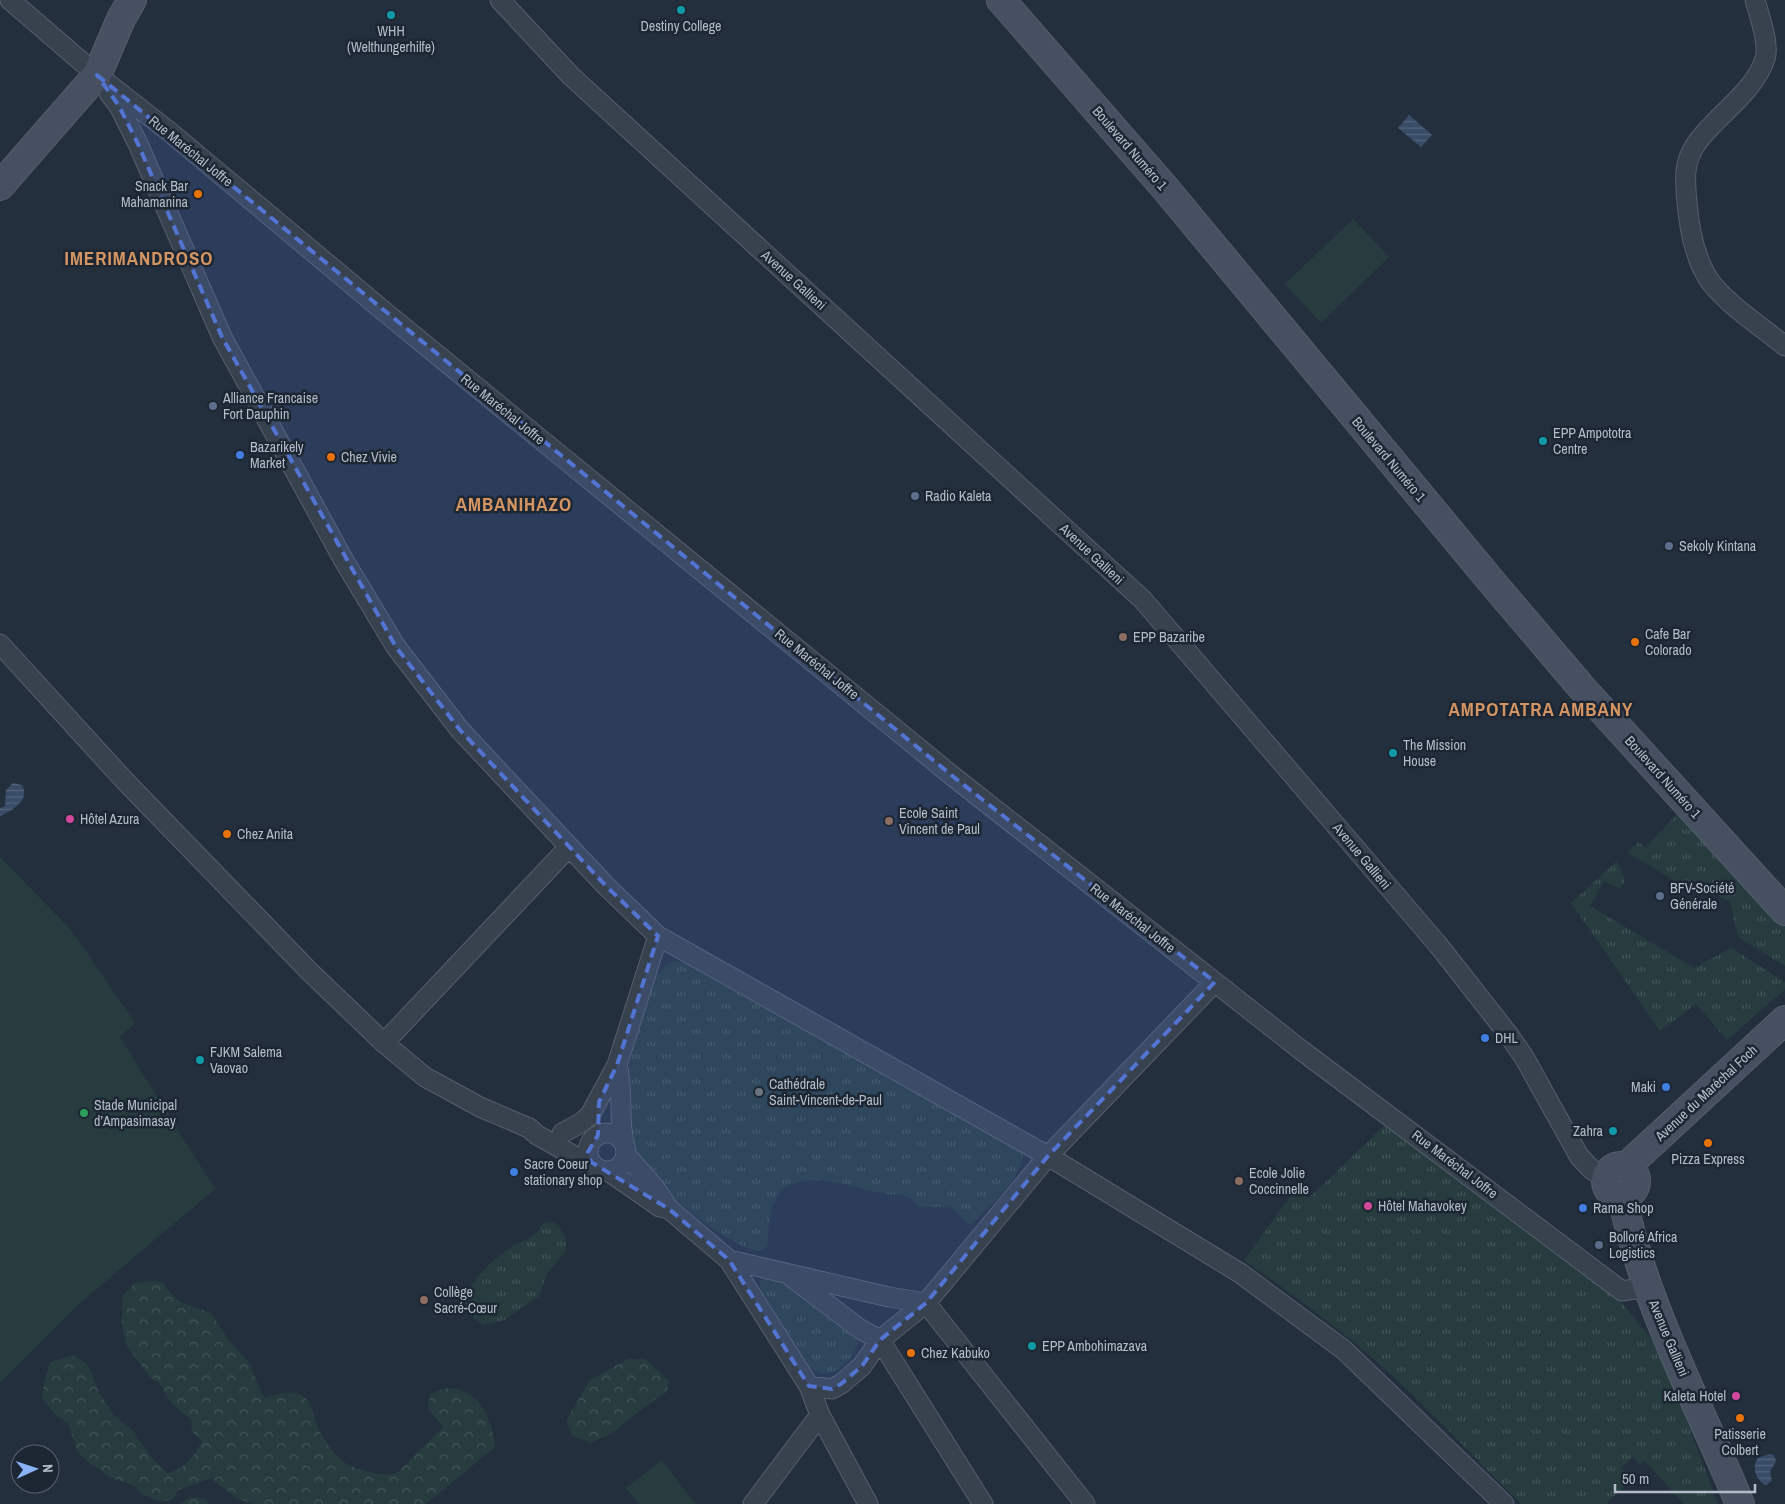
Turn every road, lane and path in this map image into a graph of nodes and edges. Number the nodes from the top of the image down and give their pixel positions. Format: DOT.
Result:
graph roads {
  1 [pos="10,0"];
  2 [pos="132,0"];
  3 [pos="500,0"];
  4 [pos="1001,0"];
  5 [pos="1755,0"];
  6 [pos="97,75"];
  7 [pos="0,186"];
  8 [pos="1785,346"];
  9 [pos="0,644"];
  10 [pos="569,847"];
  11 [pos="1785,912"];
  12 [pos="658,936"];
  13 [pos="1215,982"];
  14 [pos="1785,1020"];
  15 [pos="384,1044"];
  16 [pos="618,1065"];
  17 [pos="599,1102"];
  18 [pos="528,1128"];
  19 [pos="562,1132"];
  20 [pos="596,1136"];
  21 [pos="625,1149"];
  22 [pos="1048,1156"];
  23 [pos="601,1169"];
  24 [pos="1618,1180"];
  25 [pos="669,1209"];
  26 [pos="729,1260"];
  27 [pos="785,1272"];
  28 [pos="1648,1287"];
  29 [pos="926,1303"];
  30 [pos="880,1340"];
  31 [pos="809,1386"];
  32 [pos="820,1415"];
  33 [pos="753,1504"];
  34 [pos="868,1504"];
  35 [pos="982,1504"];
  36 [pos="1085,1504"];
  37 [pos="1504,1504"];
  38 [pos="1740,1504"];
  1 -- 6 [label="street, Rue Maréchal Joffre"];
  2 -- 6 [label="main road"];
  3 -- 24 [label="street, Avenue Gallieni"];
  4 -- 11 [label="main road, Boulevard Numéro 1"];
  5 -- 8 [label="street"];
  6 -- 7 [label="main road"];
  6 -- 10 [label="street"];
  6 -- 13 [label="street, Rue Maréchal Joffre"];
  9 -- 15 [label="street"];
  10 -- 12 [label="street"];
  10 -- 15 [label="street"];
  12 -- 16 [label="street"];
  12 -- 22 [label="street"];
  13 -- 22 [label="street"];
  13 -- 28 [label="street, Rue Maréchal Joffre"];
  14 -- 24 [label="main road, Avenue du Maréchal Foch"];
  15 -- 18 [label="street"];
  16 -- 17 [label="street"];
  16 -- 21 [label="street"];
  17 -- 19 [label="street"];
  17 -- 20 [label="street"];
  18 -- 19 [label="street"];
  18 -- 23 [label="street"];
  19 -- 20 [label="street"];
  20 -- 21 [label="street"];
  20 -- 23 [label="street"];
  21 -- 23 [label="street"];
  21 -- 25 [label="street"];
  22 -- 29 [label="street"];
  22 -- 37 [label="street"];
  23 -- 25 [label="street"];
  24 -- 28 [label="main road, Avenue Gallieni"];
  25 -- 26 [label="street"];
  26 -- 27 [label="street"];
  26 -- 31 [label="street"];
  27 -- 29 [label="street"];
  27 -- 30 [label="street"];
  28 -- 38 [label="main road, Avenue Gallieni"];
  29 -- 30 [label="street"];
  29 -- 36 [label="street"];
  30 -- 31 [label="street"];
  30 -- 35 [label="street"];
  31 -- 32 [label="street"];
  32 -- 33 [label="street"];
  32 -- 34 [label="street"];
}
